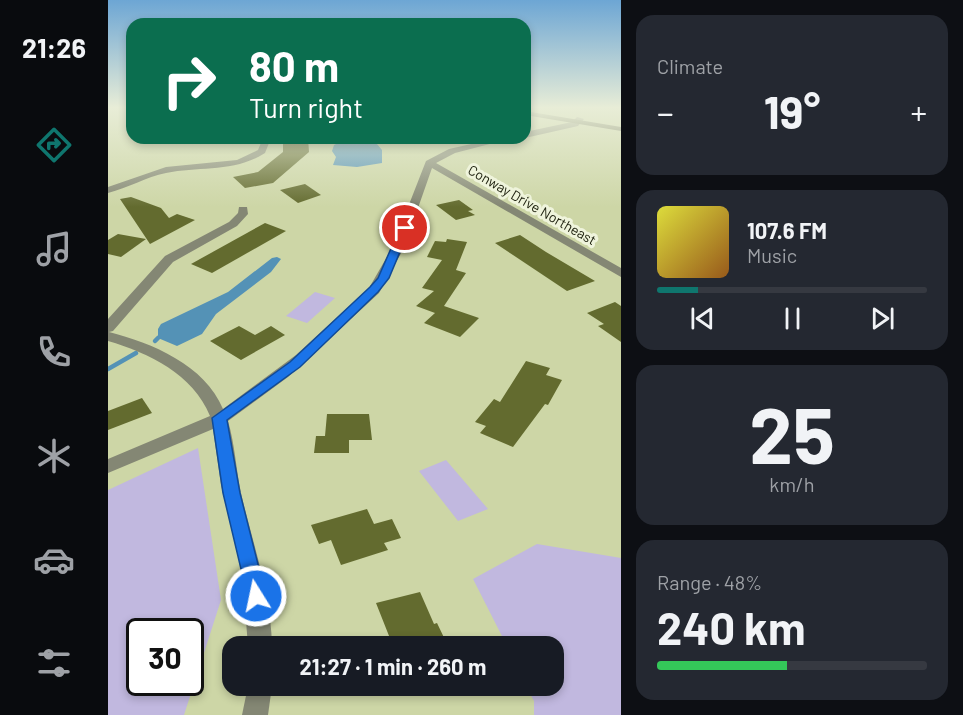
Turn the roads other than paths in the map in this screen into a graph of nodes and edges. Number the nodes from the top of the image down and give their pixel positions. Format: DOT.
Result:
graph roads {
  1 [pos="265,144"];
  2 [pos="482,144"];
  3 [pos="429,163"];
  4 [pos="108,190"];
  5 [pos="243,209"];
  6 [pos="621,273"];
  7 [pos="108,328"];
  8 [pos="108,336"];
  9 [pos="219,418"];
  10 [pos="108,466"];
  11 [pos="259,636"];
  12 [pos="258,696"];
  13 [pos="255,715"];
  1 -- 4 [label="street"];
  2 -- 3 [label="street"];
  3 -- 6 [label="street, Conway Drive Northeast"];
  3 -- 9 [label="street"];
  5 -- 7 [label="street"];
  8 -- 9 [label="street"];
  9 -- 10 [label="street"];
  9 -- 11 [label="street"];
  12 -- 13 [label="street"];
}
